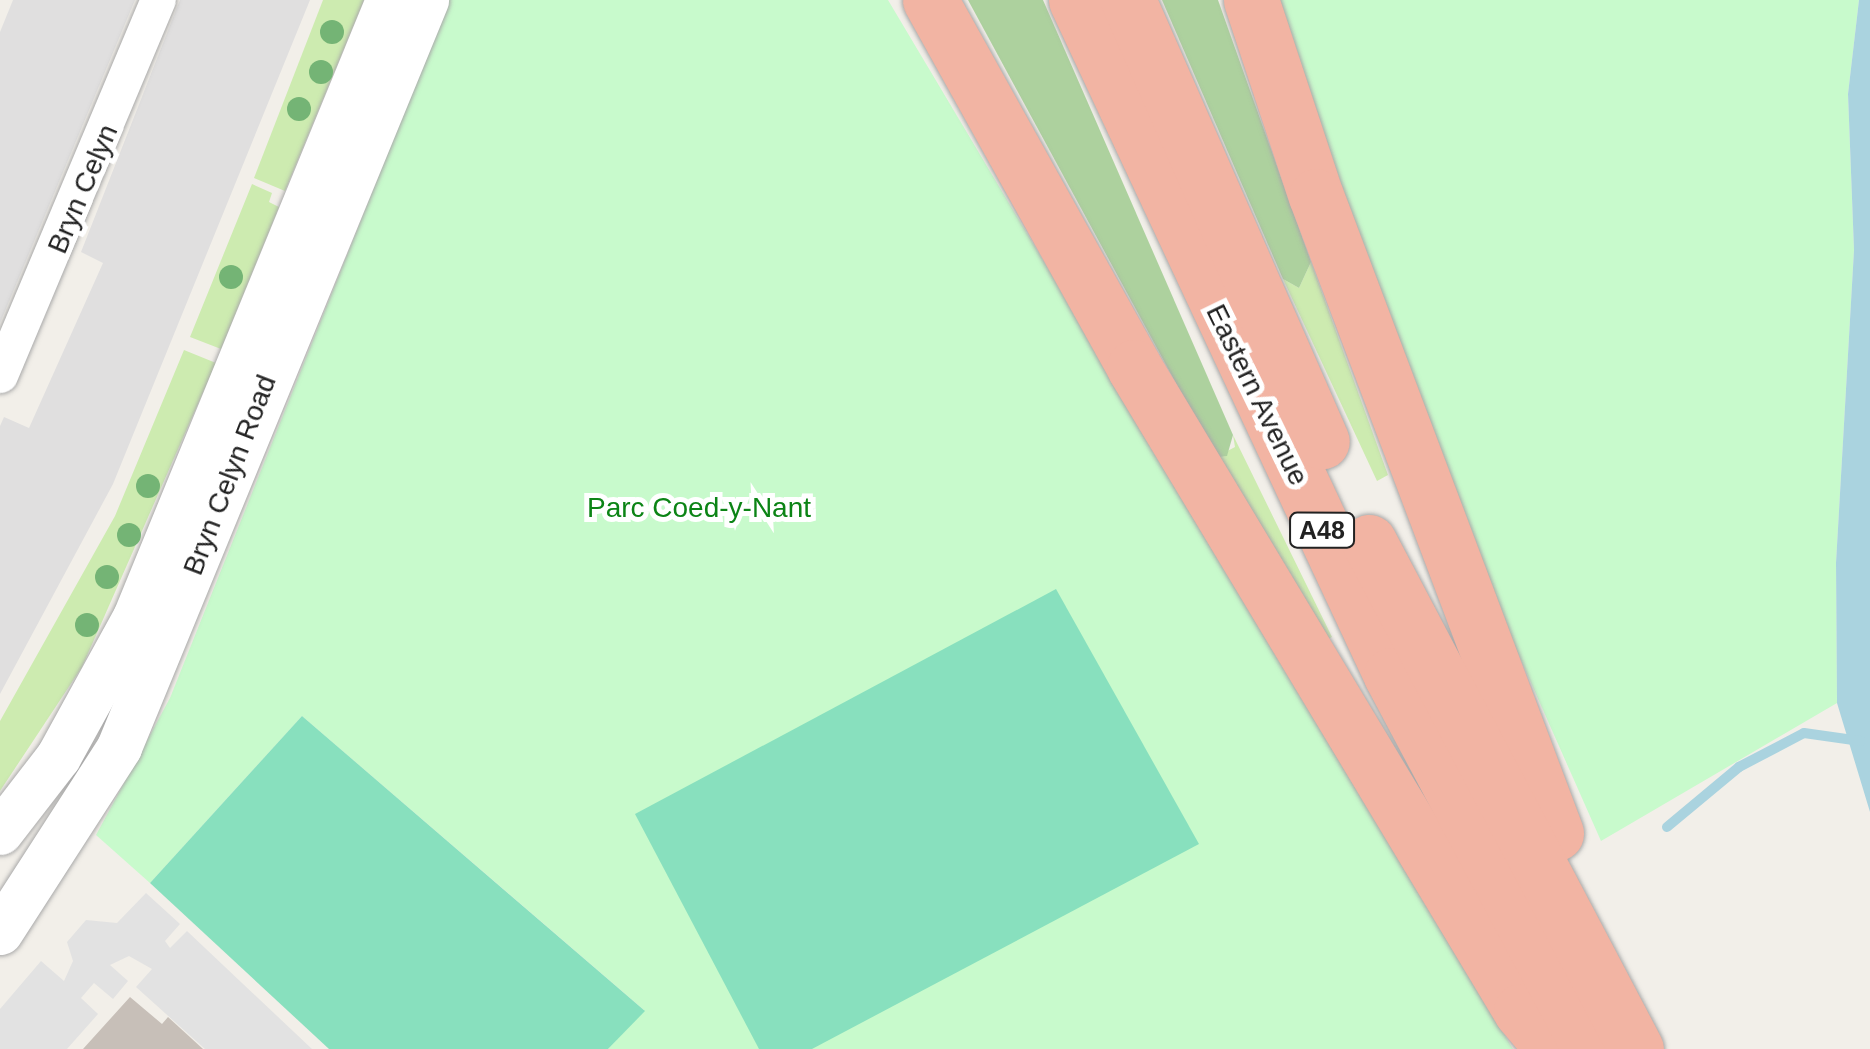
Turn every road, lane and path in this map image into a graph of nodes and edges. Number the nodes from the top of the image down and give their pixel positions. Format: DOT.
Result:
graph roads {
  1 [pos="158,0"];
  2 [pos="388,0"];
  3 [pos="426,0"];
  4 [pos="930,0"];
  5 [pos="1076,0"];
  6 [pos="1128,0"];
  7 [pos="1251,0"];
  8 [pos="0,374"];
  9 [pos="0,832"];
  10 [pos="1,926"];
  11 [pos="1552,1049"];
  12 [pos="1590,1049"];
  13 [pos="1639,1049"];
  1 -- 8 [label="street, Bryn Celyn"];
  2 -- 9 [label="street, Bryn Celyn Road"];
  3 -- 10 [label="street, Bryn Celyn Road"];
  4 -- 11 [label="highway"];
  5 -- 12 [label="highway, Eastern Avenue / A48"];
  6 -- 13 [label="highway, Eastern Avenue / A48"];
  7 -- 13 [label="highway"];
}
